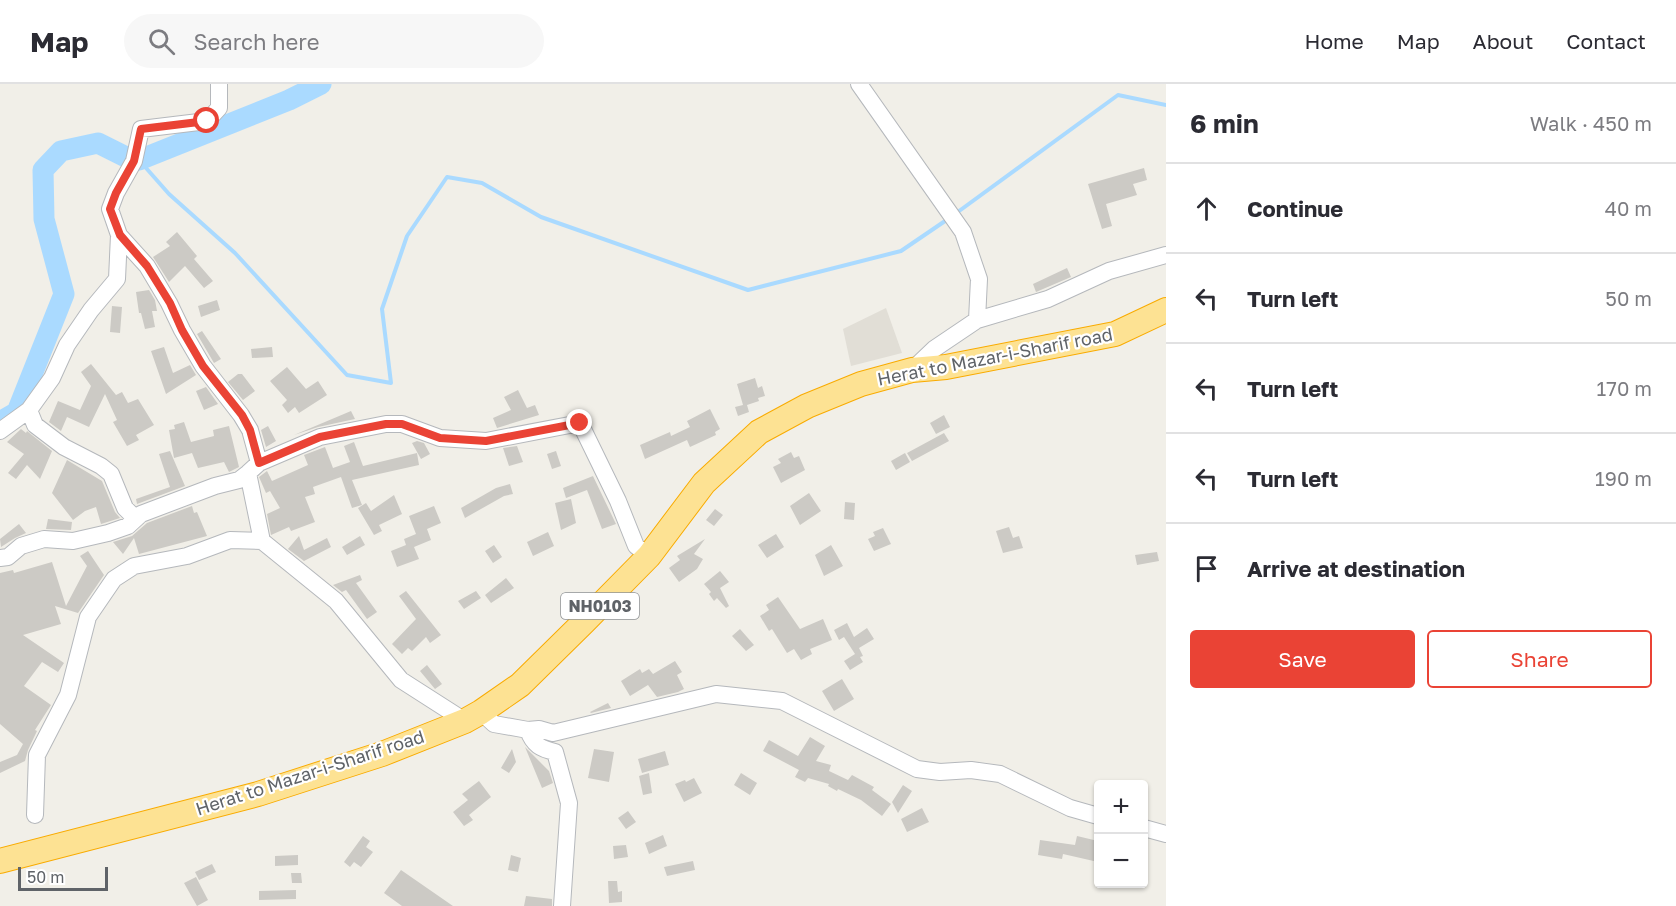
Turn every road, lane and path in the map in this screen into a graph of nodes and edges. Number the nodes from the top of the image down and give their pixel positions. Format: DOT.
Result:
graph roads {
  1 [pos="219,84"];
  2 [pos="859,84"];
  3 [pos="120,235"];
  4 [pos="1166,255"];
  5 [pos="1166,310"];
  6 [pos="977,320"];
  7 [pos="912,370"];
  8 [pos="29,411"];
  9 [pos="0,431"];
  10 [pos="253,468"];
  11 [pos="135,518"];
  12 [pos="261,541"];
  13 [pos="649,556"];
  14 [pos="0,558"];
  15 [pos="473,717"];
  16 [pos="528,730"];
  17 [pos="35,815"];
  18 [pos="1094,815"];
  19 [pos="1148,829"];
  20 [pos="1166,834"];
  21 [pos="0,861"];
  22 [pos="561,906"];
  1 -- 3 [label="street"];
  2 -- 6 [label="street"];
  3 -- 8 [label="street"];
  3 -- 10 [label="street"];
  4 -- 6 [label="street"];
  5 -- 7 [label="highway, Herat to Mazar-i-Sharif road / NH0103"];
  6 -- 7 [label="street"];
  7 -- 13 [label="highway, Herat to Mazar-i-Sharif road / NH0103"];
  8 -- 9 [label="street"];
  8 -- 11 [label="street"];
  10 -- 11 [label="street"];
  10 -- 12 [label="street"];
  10 -- 13 [label="street"];
  11 -- 14 [label="street"];
  12 -- 15 [label="street"];
  12 -- 17 [label="street"];
  13 -- 15 [label="highway, Herat to Mazar-i-Sharif road / NH0103"];
  15 -- 16 [label="street"];
  15 -- 21 [label="highway, Herat to Mazar-i-Sharif road / NH0103"];
  16 -- 18 [label="street"];
  16 -- 22 [label="street"];
  19 -- 20 [label="street"];
}
